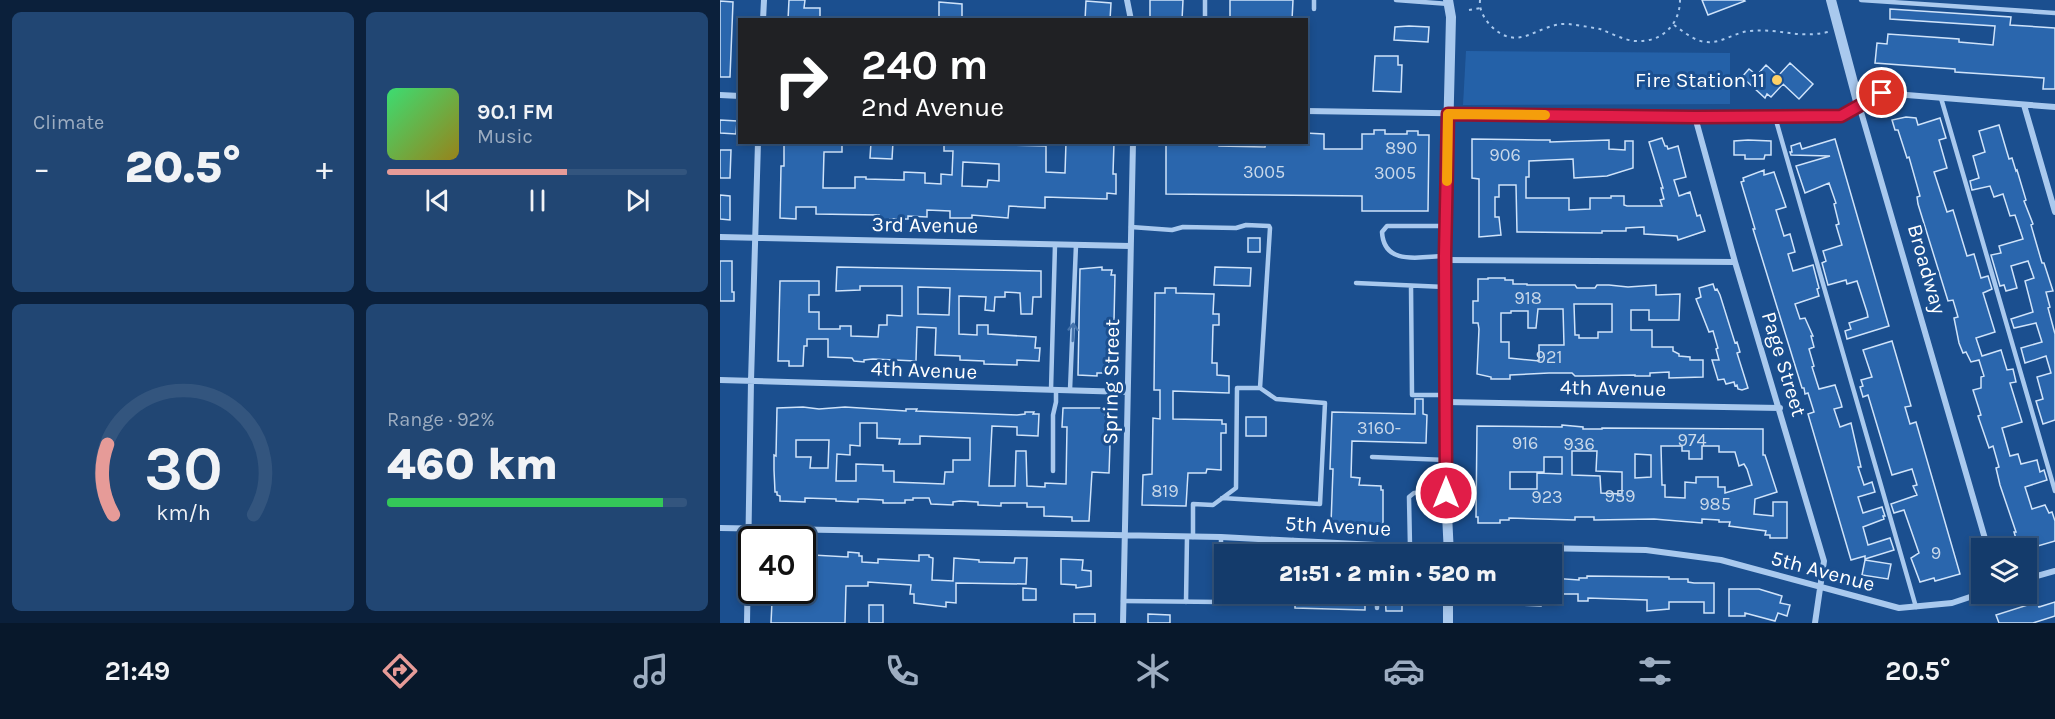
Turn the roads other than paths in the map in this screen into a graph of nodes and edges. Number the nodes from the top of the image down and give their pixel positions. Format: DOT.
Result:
graph roads {
  1 [pos="764,0"];
  2 [pos="1127,0"];
  3 [pos="1205,0"];
  4 [pos="1314,0"];
  5 [pos="1396,0"];
  6 [pos="1830,0"];
  7 [pos="1862,0"];
  8 [pos="1448,2"];
  9 [pos="1314,9"];
  10 [pos="2055,13"];
  11 [pos="763,18"];
  12 [pos="1131,18"];
  13 [pos="1205,18"];
  14 [pos="720,95"];
  15 [pos="738,96"];
  16 [pos="1941,98"];
  17 [pos="1859,105"];
  18 [pos="2025,105"];
  19 [pos="2055,107"];
  20 [pos="1308,111"];
  21 [pos="1448,114"];
  22 [pos="1695,117"];
  23 [pos="1775,117"];
  24 [pos="758,144"];
  25 [pos="1133,144"];
  26 [pos="2055,212"];
  27 [pos="1446,226"];
  28 [pos="1131,227"];
  29 [pos="720,237"];
  30 [pos="756,238"];
  31 [pos="1055,245"];
  32 [pos="1076,245"];
  33 [pos="1130,246"];
  34 [pos="1445,258"];
  35 [pos="1735,262"];
  36 [pos="1356,284"];
  37 [pos="1411,286"];
  38 [pos="1445,287"];
  39 [pos="720,380"];
  40 [pos="751,381"];
  41 [pos="1260,388"];
  42 [pos="1054,390"];
  43 [pos="1070,390"];
  44 [pos="1127,392"];
  45 [pos="1446,398"];
  46 [pos="1780,408"];
  47 [pos="1372,458"];
  48 [pos="1446,460"];
  49 [pos="1053,471"];
  50 [pos="1446,490"];
  51 [pos="2055,491"];
  52 [pos="1222,498"];
  53 [pos="748,526"];
  54 [pos="720,528"];
  55 [pos="738,529"];
  56 [pos="816,530"];
  57 [pos="1124,536"];
  58 [pos="1190,537"];
  59 [pos="1221,537"];
  60 [pos="1985,538"];
  61 [pos="1293,540"];
  62 [pos="1293,544"];
  63 [pos="1359,544"];
  64 [pos="1410,544"];
  65 [pos="1449,544"];
  66 [pos="1562,550"];
  67 [pos="2055,571"];
  68 [pos="2037,576"];
  69 [pos="1819,588"];
  70 [pos="1971,597"];
  71 [pos="1123,601"];
  72 [pos="1186,602"];
  73 [pos="747,604"];
  74 [pos="1377,604"];
  75 [pos="1448,604"];
  76 [pos="1916,607"];
  77 [pos="1377,608"];
  78 [pos="747,623"];
  79 [pos="1123,623"];
  80 [pos="1448,623"];
  81 [pos="1815,623"];
  1 -- 11 [label="street"];
  2 -- 12 [label="street"];
  3 -- 13 [label="lane"];
  4 -- 9 [label="lane"];
  5 -- 8 [label="lane"];
  6 -- 17 [label="street, Broadway"];
  7 -- 10 [label="lane"];
  8 -- 21 [label="street"];
  14 -- 15 [label="street"];
  16 -- 17 [label="street"];
  16 -- 18 [label="street"];
  16 -- 51 [label="lane"];
  17 -- 23 [label="street"];
  17 -- 60 [label="street, Broadway"];
  18 -- 19 [label="street"];
  18 -- 26 [label="street"];
  20 -- 21 [label="street"];
  21 -- 22 [label="street"];
  21 -- 27 [label="street"];
  22 -- 23 [label="street"];
  22 -- 35 [label="street, Page Street"];
  23 -- 76 [label="lane"];
  24 -- 30 [label="street"];
  25 -- 28 [label="street, Spring Street"];
  27 -- 34 [label="street"];
  27 -- 34 [label="lane"];
  28 -- 33 [label="street, Spring Street"];
  28 -- 41 [label="lane"];
  29 -- 30 [label="street, 3rd Avenue"];
  30 -- 31 [label="street, 3rd Avenue"];
  30 -- 40 [label="street"];
  31 -- 32 [label="street, 3rd Avenue"];
  31 -- 42 [label="lane"];
  32 -- 33 [label="street, 3rd Avenue"];
  43 -- 32 [label="lane, one-way"];
  33 -- 44 [label="street, Spring Street"];
  34 -- 35 [label="street"];
  34 -- 38 [label="street"];
  35 -- 46 [label="street, Page Street"];
  36 -- 37 [label="lane"];
  37 -- 38 [label="lane"];
  37 -- 45 [label="lane"];
  38 -- 45 [label="street"];
  39 -- 40 [label="street, 4th Avenue"];
  40 -- 42 [label="street, 4th Avenue"];
  40 -- 53 [label="street"];
  41 -- 52 [label="lane"];
  41 -- 52 [label="lane"];
  42 -- 43 [label="street, 4th Avenue"];
  42 -- 49 [label="lane"];
  43 -- 44 [label="street, 4th Avenue"];
  44 -- 57 [label="street, Spring Street"];
  45 -- 46 [label="street, 4th Avenue"];
  45 -- 48 [label="street"];
  46 -- 69 [label="street, Page Street"];
  47 -- 48 [label="lane"];
  48 -- 50 [label="street"];
  50 -- 64 [label="lane"];
  50 -- 65 [label="street"];
  52 -- 58 [label="lane"];
  54 -- 55 [label="street, 5th Avenue"];
  56 -- 57 [label="street, 5th Avenue"];
  57 -- 58 [label="street, 5th Avenue"];
  57 -- 71 [label="street, Spring Street"];
  58 -- 59 [label="street, 5th Avenue"];
  58 -- 72 [label="lane"];
  59 -- 61 [label="street, 5th Avenue"];
  59 -- 72 [label="lane"];
  61 -- 62 [label="lane"];
  61 -- 63 [label="street, 5th Avenue"];
  66 -- 69 [label="street, 5th Avenue"];
  67 -- 68 [label="street"];
  69 -- 76 [label="street, 5th Avenue"];
  69 -- 81 [label="street, Page Street"];
  70 -- 76 [label="street, 5th Avenue"];
  71 -- 72 [label="lane"];
  71 -- 79 [label="street, Spring Street"];
  73 -- 78 [label="street"];
  74 -- 77 [label="lane"];
  75 -- 80 [label="street"];
}
